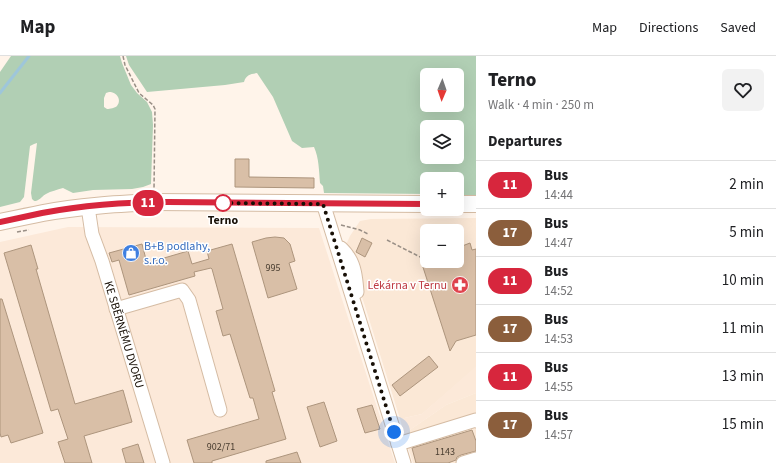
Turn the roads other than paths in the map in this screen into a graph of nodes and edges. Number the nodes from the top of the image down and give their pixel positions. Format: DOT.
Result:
graph roads {
  1 [pos="323,204"];
  2 [pos="420,204"];
  3 [pos="464,204"];
  4 [pos="476,204"];
  5 [pos="88,207"];
  6 [pos="0,222"];
  7 [pos="116,309"];
  8 [pos="220,410"];
  9 [pos="476,421"];
  10 [pos="398,444"];
  11 [pos="476,459"];
  12 [pos="163,463"];
  13 [pos="404,463"];
  14 [pos="464,463"];
  1 -- 2 [label="main road"];
  1 -- 5 [label="main road"];
  1 -- 10 [label="street"];
  3 -- 4 [label="main road"];
  5 -- 6 [label="main road"];
  5 -- 7 [label="street, KE SBĚRNÉMU DVORU"];
  7 -- 8 [label="street"];
  7 -- 12 [label="street, KE SBĚRNÉMU DVORU"];
  9 -- 10 [label="street"];
  10 -- 13 [label="street"];
  11 -- 14 [label="street"];
}
